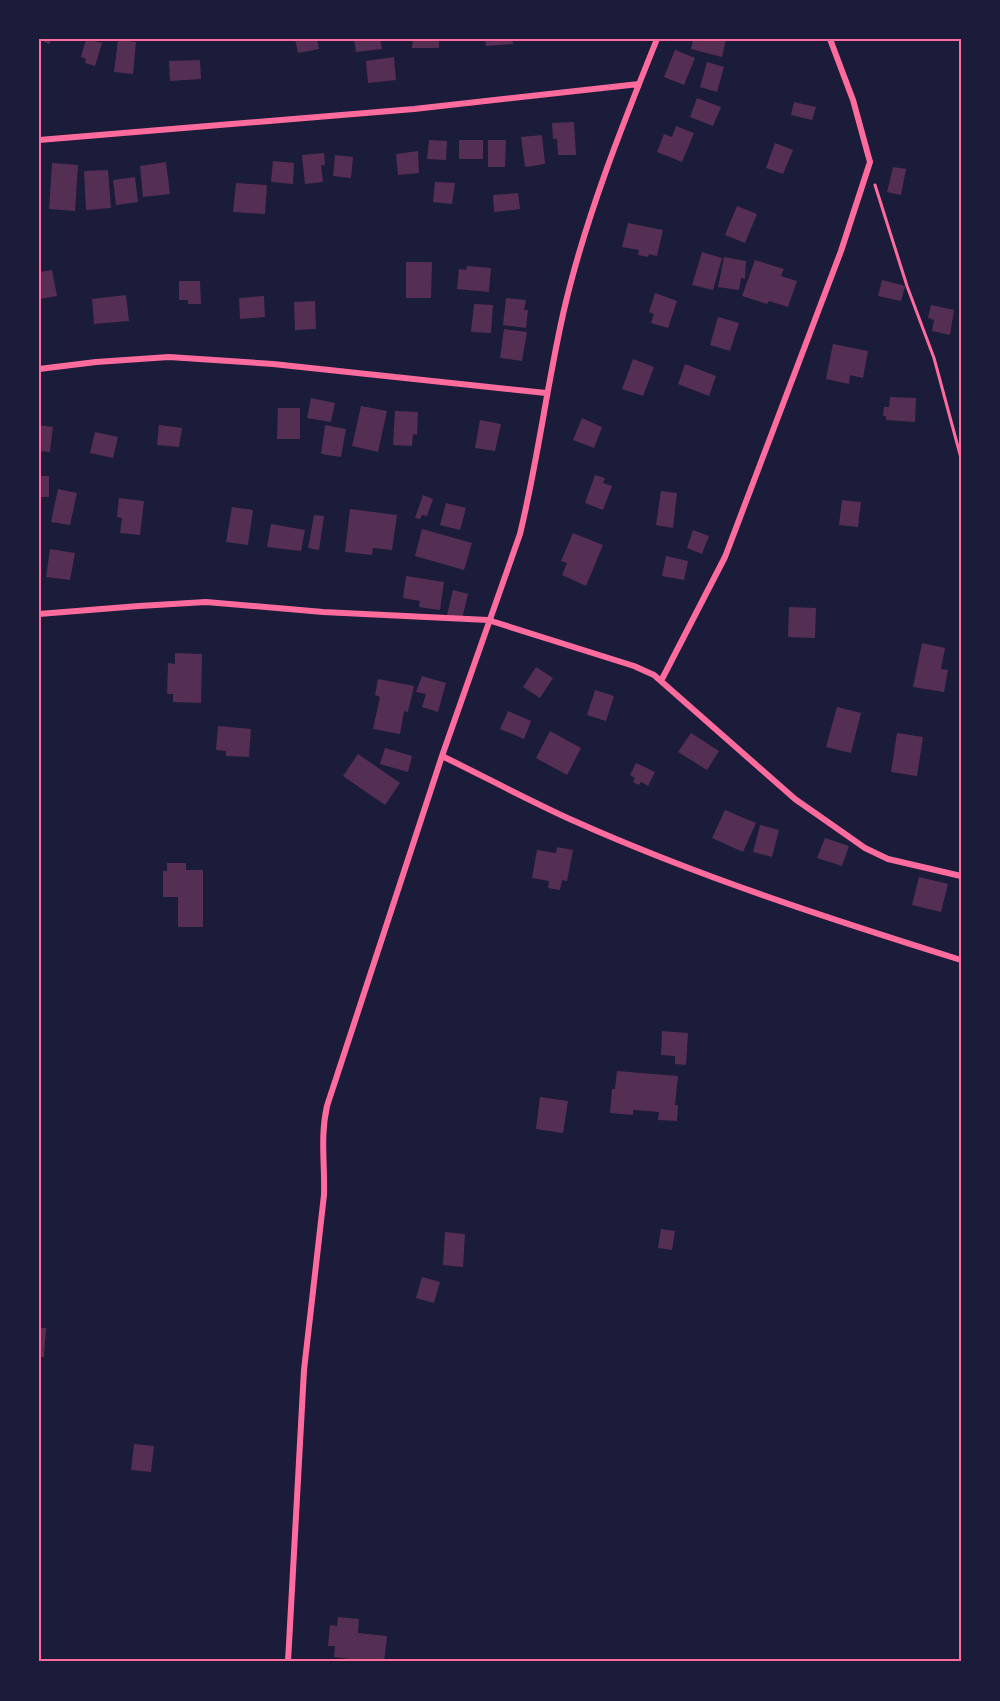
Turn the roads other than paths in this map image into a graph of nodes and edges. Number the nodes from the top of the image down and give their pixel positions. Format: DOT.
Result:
graph roads {
  1 [pos="657,39"];
  2 [pos="830,39"];
  3 [pos="639,84"];
  4 [pos="39,140"];
  5 [pos="39,369"];
  6 [pos="546,393"];
  7 [pos="39,614"];
  8 [pos="488,620"];
  9 [pos="661,681"];
  10 [pos="442,756"];
  11 [pos="961,876"];
  12 [pos="961,960"];
  13 [pos="288,1662"];
  1 -- 3 [label="street"];
  2 -- 9 [label="street"];
  3 -- 4 [label="street"];
  3 -- 6 [label="street"];
  5 -- 6 [label="street"];
  6 -- 8 [label="street"];
  7 -- 8 [label="street"];
  8 -- 9 [label="street"];
  8 -- 10 [label="street"];
  9 -- 11 [label="street"];
  10 -- 12 [label="street"];
  10 -- 13 [label="street"];
}
